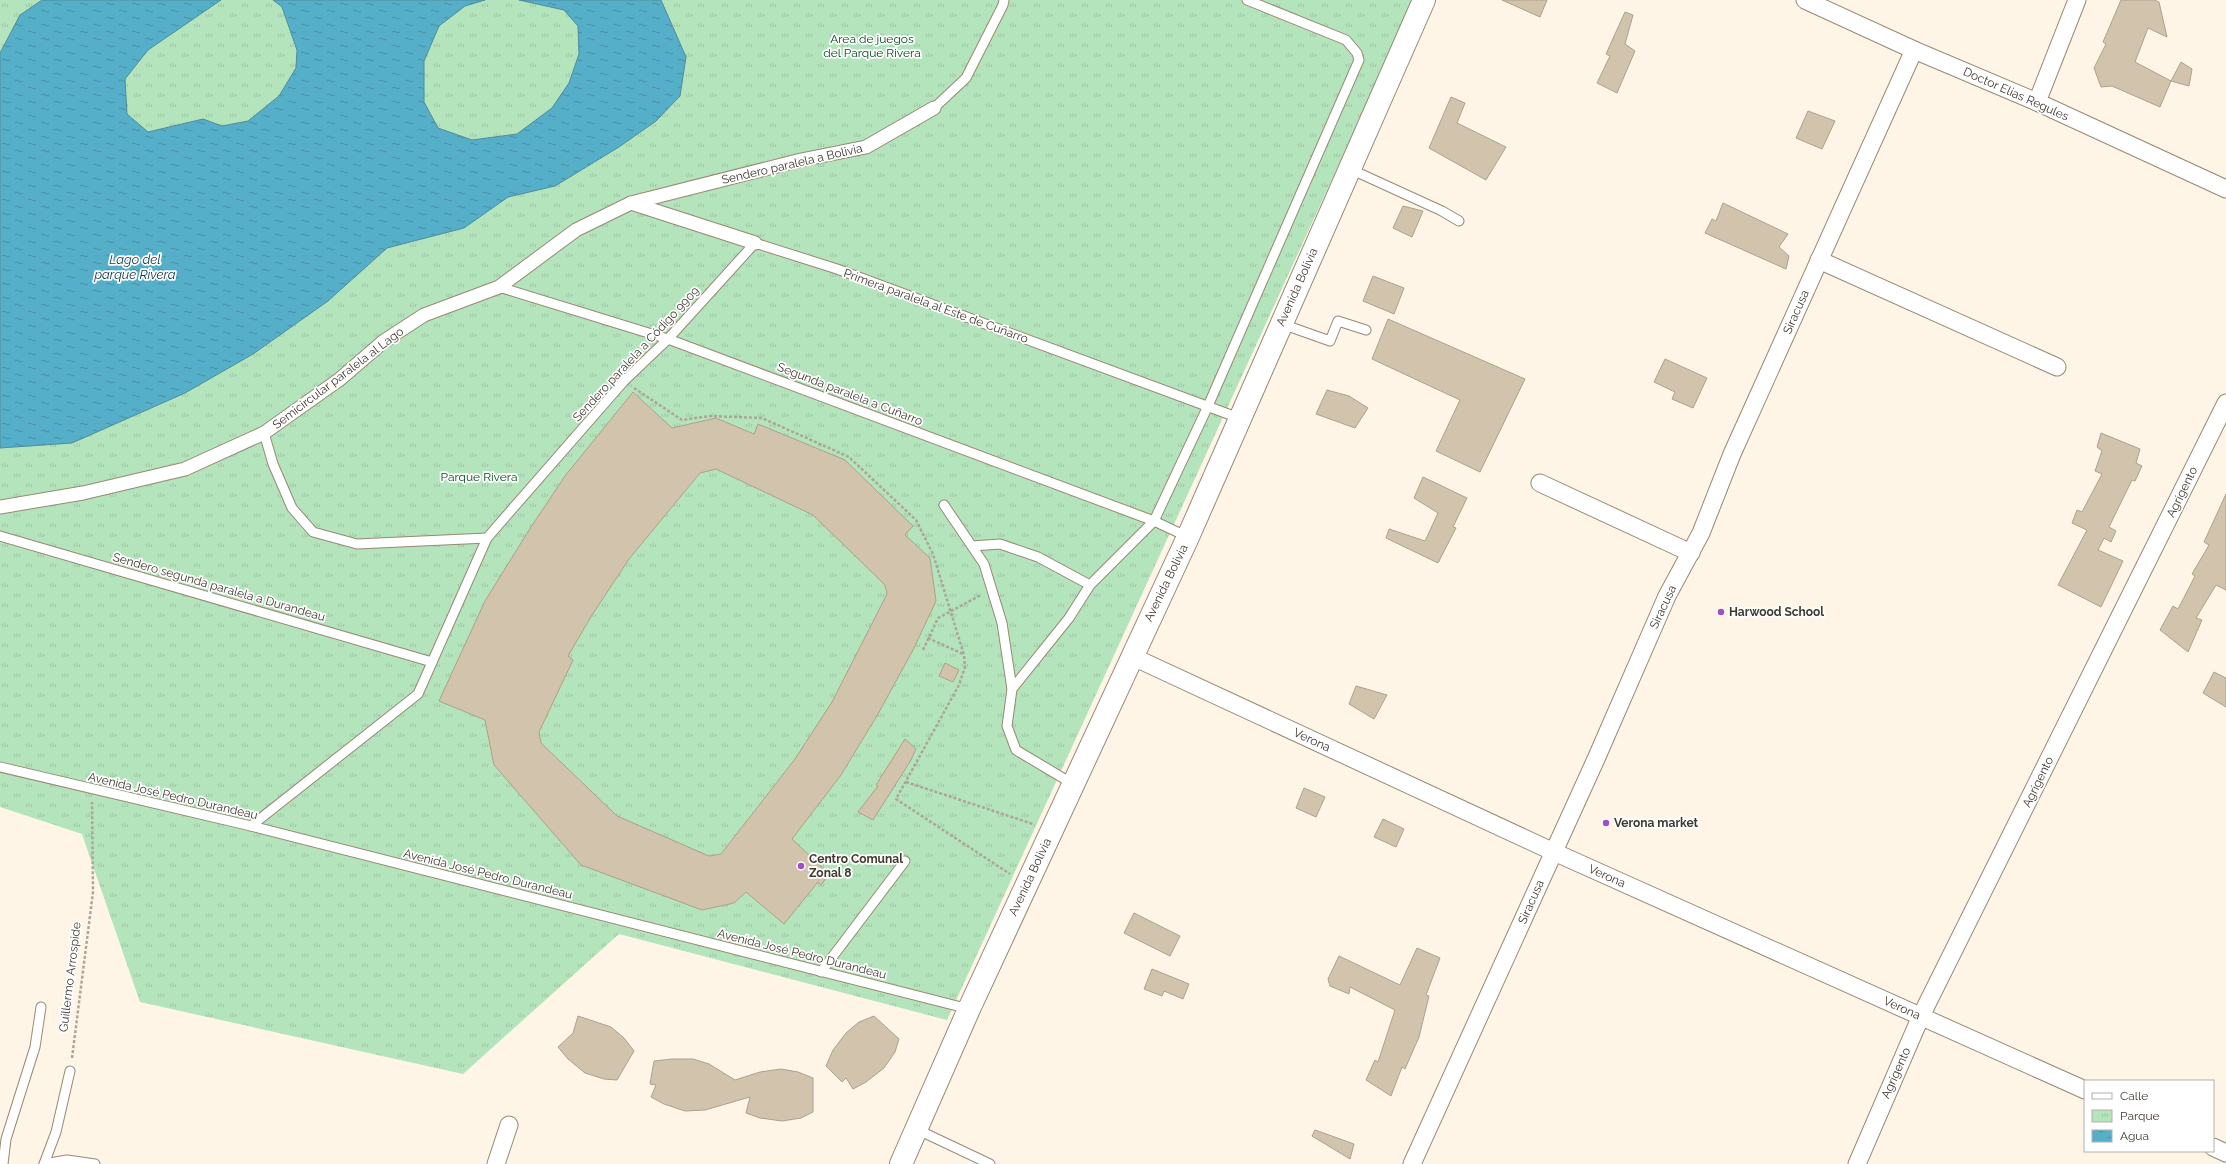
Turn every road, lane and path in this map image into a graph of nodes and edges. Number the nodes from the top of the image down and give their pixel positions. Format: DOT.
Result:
graph roads {
  1 [pos="1004,0"];
  2 [pos="1247,0"];
  3 [pos="1424,0"];
  4 [pos="1805,0"];
  5 [pos="2077,0"];
  6 [pos="1914,50"];
  7 [pos="2037,102"];
  8 [pos="934,108"];
  9 [pos="1349,169"];
  10 [pos="2226,189"];
  11 [pos="631,203"];
  12 [pos="1458,222"];
  13 [pos="755,243"];
  14 [pos="1820,260"];
  15 [pos="499,287"];
  16 [pos="1281,323"];
  17 [pos="1366,330"];
  18 [pos="668,339"];
  19 [pos="2057,367"];
  20 [pos="624,381"];
  21 [pos="2226,403"];
  22 [pos="1208,406"];
  23 [pos="1239,418"];
  24 [pos="264,433"];
  25 [pos="1540,483"];
  26 [pos="944,505"];
  27 [pos="0,507"];
  28 [pos="1154,521"];
  29 [pos="0,536"];
  30 [pos="1188,537"];
  31 [pos="487,538"];
  32 [pos="972,546"];
  33 [pos="1691,552"];
  34 [pos="1090,585"];
  35 [pos="992,590"];
  36 [pos="950,611"];
  37 [pos="928,638"];
  38 [pos="923,650"];
  39 [pos="964,655"];
  40 [pos="1131,656"];
  41 [pos="432,662"];
  42 [pos="1012,689"];
  43 [pos="0,767"];
  44 [pos="906,782"];
  45 [pos="1073,784"];
  46 [pos="92,790"];
  47 [pos="252,826"];
  48 [pos="1052,830"];
  49 [pos="1554,852"];
  50 [pos="905,861"];
  51 [pos="1026,885"];
  52 [pos="821,972"];
  53 [pos="41,1007"];
  54 [pos="969,1009"];
  55 [pos="1921,1016"];
  56 [pos="70,1070"];
  57 [pos="2084,1090"];
  58 [pos="509,1125"];
  59 [pos="916,1129"];
  60 [pos="2214,1147"];
  61 [pos="2226,1153"];
  62 [pos="3,1164"];
  63 [pos="44,1164"];
  64 [pos="95,1164"];
  65 [pos="496,1164"];
  66 [pos="901,1164"];
  67 [pos="990,1164"];
  68 [pos="1412,1164"];
  69 [pos="1857,1164"];
  1 -- 8 [label="lane, Sendero paralela a Bolivia"];
  2 -- 22 [label="lane"];
  3 -- 9 [label="street, Avenida Bolivia"];
  4 -- 6 [label="street, Doctor Elias Regules"];
  5 -- 7 [label="street"];
  6 -- 7 [label="street, Doctor Elias Regules"];
  6 -- 14 [label="street, Siracusa"];
  7 -- 10 [label="street, Doctor Elias Regules"];
  8 -- 11 [label="street, Sendero paralela a Bolivia"];
  9 -- 12 [label="lane"];
  9 -- 16 [label="street, Avenida Bolivia"];
  11 -- 13 [label="street, Primera paralela al Este de Cuñarro"];
  11 -- 15 [label="street, Semicircular paralela al Lago"];
  13 -- 18 [label="lane, Sendero paralela a Código 9909"];
  13 -- 22 [label="lane, Primera paralela al Este de Cuñarro"];
  14 -- 19 [label="street"];
  14 -- 33 [label="street, Siracusa"];
  15 -- 18 [label="lane, Segunda paralela a Cuñarro"];
  15 -- 24 [label="street, Semicircular paralela al Lago"];
  16 -- 17 [label="lane"];
  16 -- 23 [label="street, Avenida Bolivia"];
  18 -- 20 [label="lane, Sendero paralela a Código 9909"];
  18 -- 28 [label="lane, Segunda paralela a Cuñarro"];
  20 -- 31 [label="lane, Sendero paralela a Código 9909"];
  20 -- 36 [label="path"];
  21 -- 55 [label="street, Agrigento"];
  22 -- 23 [label="lane, Primera paralela al Este de Cuñarro"];
  22 -- 28 [label="lane"];
  23 -- 30 [label="street, Avenida Bolivia"];
  24 -- 27 [label="street, Semicircular paralela al Lago"];
  24 -- 31 [label="lane"];
  25 -- 33 [label="street"];
  26 -- 32 [label="lane"];
  28 -- 30 [label="lane, Segunda paralela a Cuñarro"];
  28 -- 34 [label="lane"];
  29 -- 41 [label="lane, Sendero segunda paralela a Durandeau"];
  30 -- 40 [label="street, Avenida Bolivia"];
  31 -- 41 [label="lane, Sendero paralela a Código 9909"];
  32 -- 34 [label="lane"];
  32 -- 35 [label="lane"];
  33 -- 49 [label="street, Siracusa"];
  34 -- 42 [label="lane"];
  35 -- 36 [label="path"];
  35 -- 42 [label="lane"];
  36 -- 37 [label="path"];
  36 -- 39 [label="path"];
  37 -- 38 [label="path"];
  37 -- 39 [label="path"];
  39 -- 44 [label="path"];
  40 -- 45 [label="street, Avenida Bolivia"];
  40 -- 49 [label="street, Verona"];
  41 -- 47 [label="lane, Sendero paralela a Código 9909"];
  42 -- 45 [label="lane"];
  43 -- 46 [label="lane, Avenida José Pedro Durandeau"];
  44 -- 48 [label="path"];
  44 -- 51 [label="path"];
  45 -- 48 [label="street, Avenida Bolivia"];
  46 -- 47 [label="lane, Avenida José Pedro Durandeau"];
  46 -- 56 [label="path, Guillermo Arrospide"];
  47 -- 52 [label="lane, Avenida José Pedro Durandeau"];
  48 -- 51 [label="street, Avenida Bolivia"];
  49 -- 55 [label="street, Verona"];
  49 -- 68 [label="street, Siracusa"];
  50 -- 52 [label="lane"];
  51 -- 54 [label="street, Avenida Bolivia"];
  52 -- 54 [label="lane, Avenida José Pedro Durandeau"];
  53 -- 62 [label="lane"];
  54 -- 59 [label="street, Avenida Bolivia"];
  55 -- 57 [label="street, Verona"];
  55 -- 69 [label="street, Agrigento"];
  56 -- 63 [label="lane"];
  58 -- 65 [label="street"];
  59 -- 66 [label="street, Avenida Bolivia"];
  59 -- 67 [label="lane"];
  60 -- 61 [label="street"];
  63 -- 64 [label="lane"];
}
